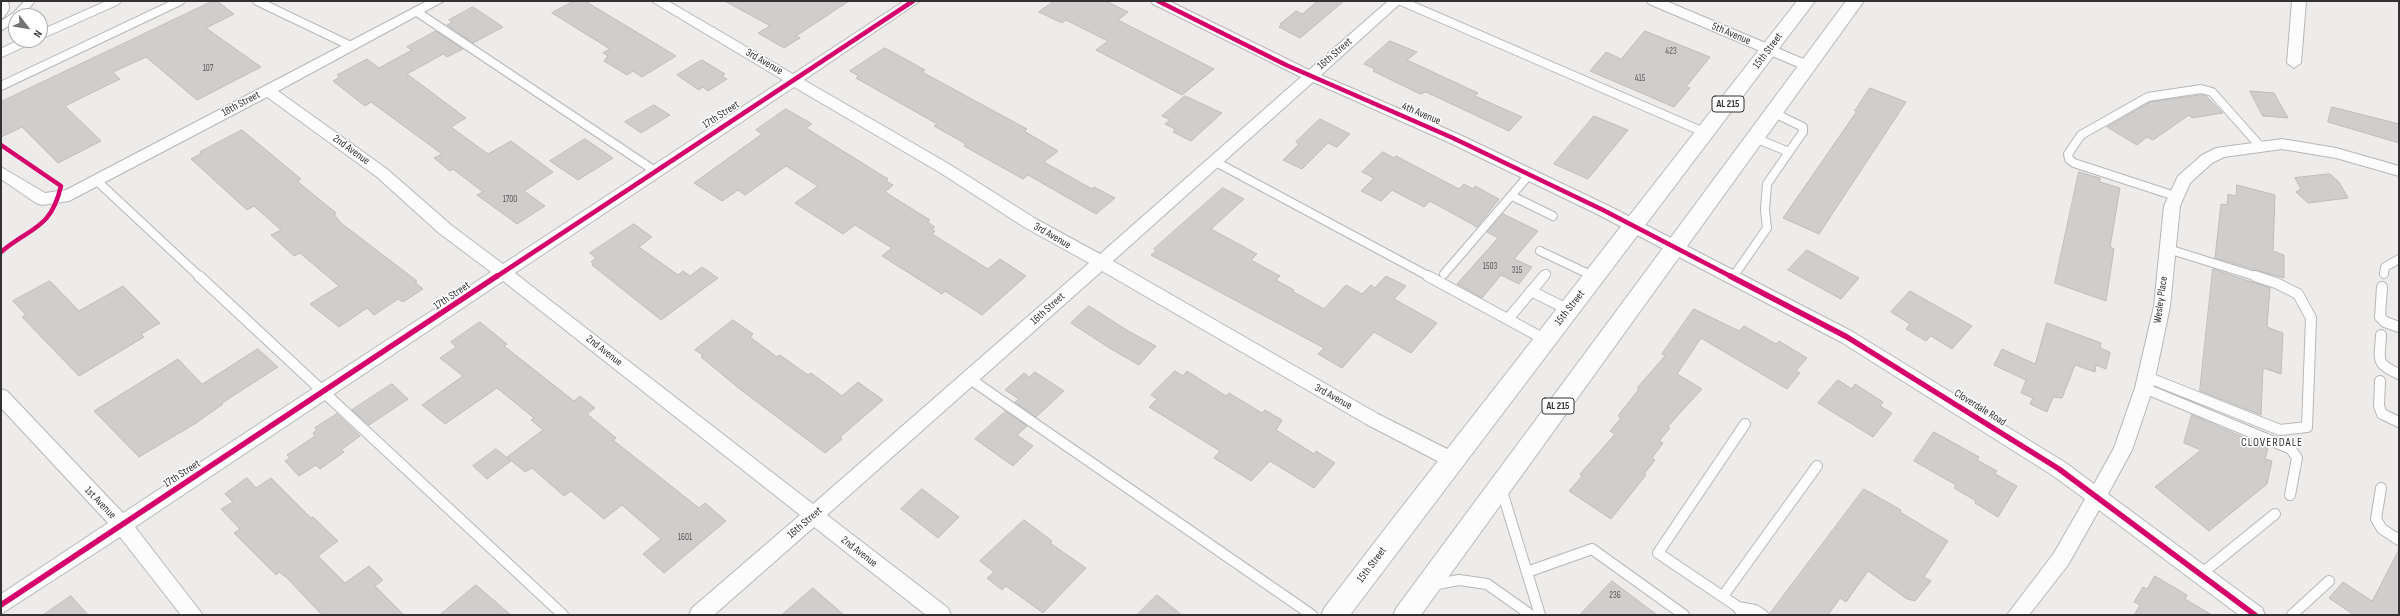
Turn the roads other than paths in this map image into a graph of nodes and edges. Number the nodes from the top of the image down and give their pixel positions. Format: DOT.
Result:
graph roads {
  1 [pos="4,1"];
  2 [pos="116,1"];
  3 [pos="179,1"];
  4 [pos="257,1"];
  5 [pos="437,1"];
  6 [pos="658,1"];
  7 [pos="1158,1"];
  8 [pos="1396,1"];
  9 [pos="1401,1"];
  10 [pos="1654,1"];
  11 [pos="1806,1"];
  12 [pos="1855,1"];
  13 [pos="2299,1"];
  14 [pos="908,2"];
  15 [pos="417,12"];
  16 [pos="1,14"];
  17 [pos="48,31"];
  18 [pos="1,46"];
  19 [pos="351,46"];
  20 [pos="9,49"];
  21 [pos="1769,50"];
  22 [pos="1,53"];
  23 [pos="2294,62"];
  24 [pos="1808,66"];
  25 [pos="1310,76"];
  26 [pos="794,79"];
  27 [pos="1,86"];
  28 [pos="267,90"];
  29 [pos="1774,113"];
  30 [pos="1706,132"];
  31 [pos="1755,138"];
  32 [pos="2260,146"];
  33 [pos="1789,152"];
  34 [pos="1214,160"];
  35 [pos="655,171"];
  36 [pos="2399,171"];
  37 [pos="1,172"];
  38 [pos="1529,175"];
  39 [pos="96,180"];
  40 [pos="1512,196"];
  41 [pos="2175,196"];
  42 [pos="1552,216"];
  43 [pos="1635,226"];
  44 [pos="1676,247"];
  45 [pos="2168,249"];
  46 [pos="1540,250"];
  47 [pos="2399,259"];
  48 [pos="1100,263"];
  49 [pos="502,273"];
  50 [pos="1444,274"];
  51 [pos="1546,274"];
  52 [pos="2384,274"];
  53 [pos="1595,277"];
  54 [pos="1733,277"];
  55 [pos="2382,287"];
  56 [pos="1531,291"];
  57 [pos="1569,310"];
  58 [pos="1508,319"];
  59 [pos="2399,327"];
  60 [pos="2381,335"];
  61 [pos="1546,340"];
  62 [pos="2399,374"];
  63 [pos="970,379"];
  64 [pos="2380,381"];
  65 [pos="2146,382"];
  66 [pos="324,393"];
  67 [pos="1,396"];
  68 [pos="2399,422"];
  69 [pos="1745,424"];
  70 [pos="1452,460"];
  71 [pos="1817,466"];
  72 [pos="1500,484"];
  73 [pos="2381,488"];
  74 [pos="2096,495"];
  75 [pos="2290,495"];
  76 [pos="2275,514"];
  77 [pos="813,516"];
  78 [pos="122,525"];
  79 [pos="2399,540"];
  80 [pos="1527,572"];
  81 [pos="2201,574"];
  82 [pos="2329,581"];
  83 [pos="1427,586"];
  84 [pos="1723,596"];
  85 [pos="1,605"];
  86 [pos="1740,611"];
  87 [pos="193,615"];
  88 [pos="563,615"];
  89 [pos="699,615"];
  90 [pos="941,615"];
  91 [pos="1312,615"];
  92 [pos="1334,615"];
  93 [pos="1406,615"];
  94 [pos="1531,615"];
  95 [pos="1540,615"];
  96 [pos="1684,615"];
  97 [pos="1763,615"];
  98 [pos="2017,615"];
  99 [pos="2255,615"];
  100 [pos="2292,615"];
  1 -- 16 [label="lane"];
  2 -- 17 [label="lane"];
  3 -- 27 [label="lane"];
  4 -- 19 [label="lane"];
  5 -- 15 [label="street, 18th Street"];
  6 -- 26 [label="street, 3rd Avenue"];
  7 -- 25 [label="street, 4th Avenue"];
  8 -- 25 [label="street, 16th Street"];
  9 -- 30 [label="lane"];
  10 -- 21 [label="street, 5th Avenue"];
  11 -- 21 [label="main road, 15th Street / AL 215"];
  12 -- 24 [label="main road, AL 215"];
  13 -- 23 [label="street"];
  14 -- 26 [label="street, 17th Street"];
  15 -- 19 [label="street, 18th Street"];
  15 -- 35 [label="lane"];
  18 -- 20 [label="lane"];
  19 -- 28 [label="street, 18th Street"];
  20 -- 22 [label="lane"];
  21 -- 24 [label="street, 5th Avenue"];
  21 -- 30 [label="main road, 15th Street / AL 215"];
  24 -- 29 [label="main road, AL 215"];
  25 -- 34 [label="street, 16th Street"];
  25 -- 38 [label="street, 4th Avenue"];
  26 -- 35 [label="street, 17th Street"];
  26 -- 48 [label="street, 3rd Avenue"];
  28 -- 39 [label="street, 18th Street"];
  28 -- 49 [label="street, 2nd Avenue"];
  29 -- 31 [label="main road, AL 215"];
  29 -- 33 [label="lane"];
  30 -- 43 [label="main road, 15th Street / AL 215"];
  31 -- 33 [label="lane"];
  31 -- 44 [label="main road, AL 215"];
  32 -- 36 [label="street, Wesley Place"];
  32 -- 41 [label="street, Wesley Place"];
  32 -- 41 [label="lane"];
  33 -- 54 [label="lane"];
  34 -- 48 [label="street, 16th Street"];
  34 -- 58 [label="lane"];
  35 -- 49 [label="street, 17th Street"];
  37 -- 39 [label="street, 18th Street"];
  38 -- 40 [label="lane"];
  38 -- 43 [label="street, 4th Avenue"];
  39 -- 66 [label="lane"];
  40 -- 42 [label="lane"];
  40 -- 50 [label="lane"];
  41 -- 45 [label="street, Wesley Place"];
  43 -- 44 [label="street, 4th Avenue"];
  43 -- 53 [label="main road, 15th Street / AL 215"];
  44 -- 54 [label="street, Cloverdale Road"];
  44 -- 72 [label="main road, AL 215"];
  45 -- 65 [label="street, Wesley Place"];
  45 -- 65 [label="lane"];
  46 -- 53 [label="lane"];
  47 -- 52 [label="lane"];
  48 -- 63 [label="street, 16th Street"];
  48 -- 70 [label="street, 3rd Avenue"];
  49 -- 66 [label="street, 17th Street"];
  49 -- 77 [label="street, 2nd Avenue"];
  51 -- 56 [label="lane"];
  53 -- 57 [label="main road, 15th Street / AL 215"];
  54 -- 74 [label="street, Cloverdale Road"];
  55 -- 59 [label="lane"];
  56 -- 57 [label="lane"];
  56 -- 58 [label="lane"];
  57 -- 61 [label="main road, 15th Street / AL 215"];
  58 -- 61 [label="lane"];
  60 -- 62 [label="lane"];
  61 -- 70 [label="main road, 15th Street / AL 215"];
  63 -- 77 [label="street, 16th Street"];
  63 -- 91 [label="lane"];
  64 -- 68 [label="lane"];
  65 -- 74 [label="street, Wesley Place"];
  65 -- 75 [label="lane"];
  66 -- 78 [label="street, 17th Street"];
  66 -- 88 [label="lane"];
  67 -- 78 [label="street, 1st Avenue"];
  69 -- 84 [label="lane"];
  70 -- 92 [label="main road, 15th Street / AL 215"];
  71 -- 84 [label="lane"];
  72 -- 80 [label="lane"];
  72 -- 83 [label="main road, AL 215"];
  73 -- 79 [label="lane"];
  74 -- 81 [label="street, Cloverdale Road"];
  74 -- 98 [label="street, Wesley Place"];
  76 -- 81 [label="lane"];
  77 -- 89 [label="street, 16th Street"];
  77 -- 90 [label="street, 2nd Avenue"];
  78 -- 85 [label="street, 17th Street"];
  78 -- 87 [label="street, 1st Avenue"];
  80 -- 95 [label="lane"];
  80 -- 96 [label="lane"];
  81 -- 99 [label="street, Cloverdale Road"];
  82 -- 100 [label="lane"];
  83 -- 93 [label="main road, AL 215"];
  83 -- 94 [label="lane"];
  84 -- 86 [label="lane"];
  86 -- 97 [label="lane"];
}
